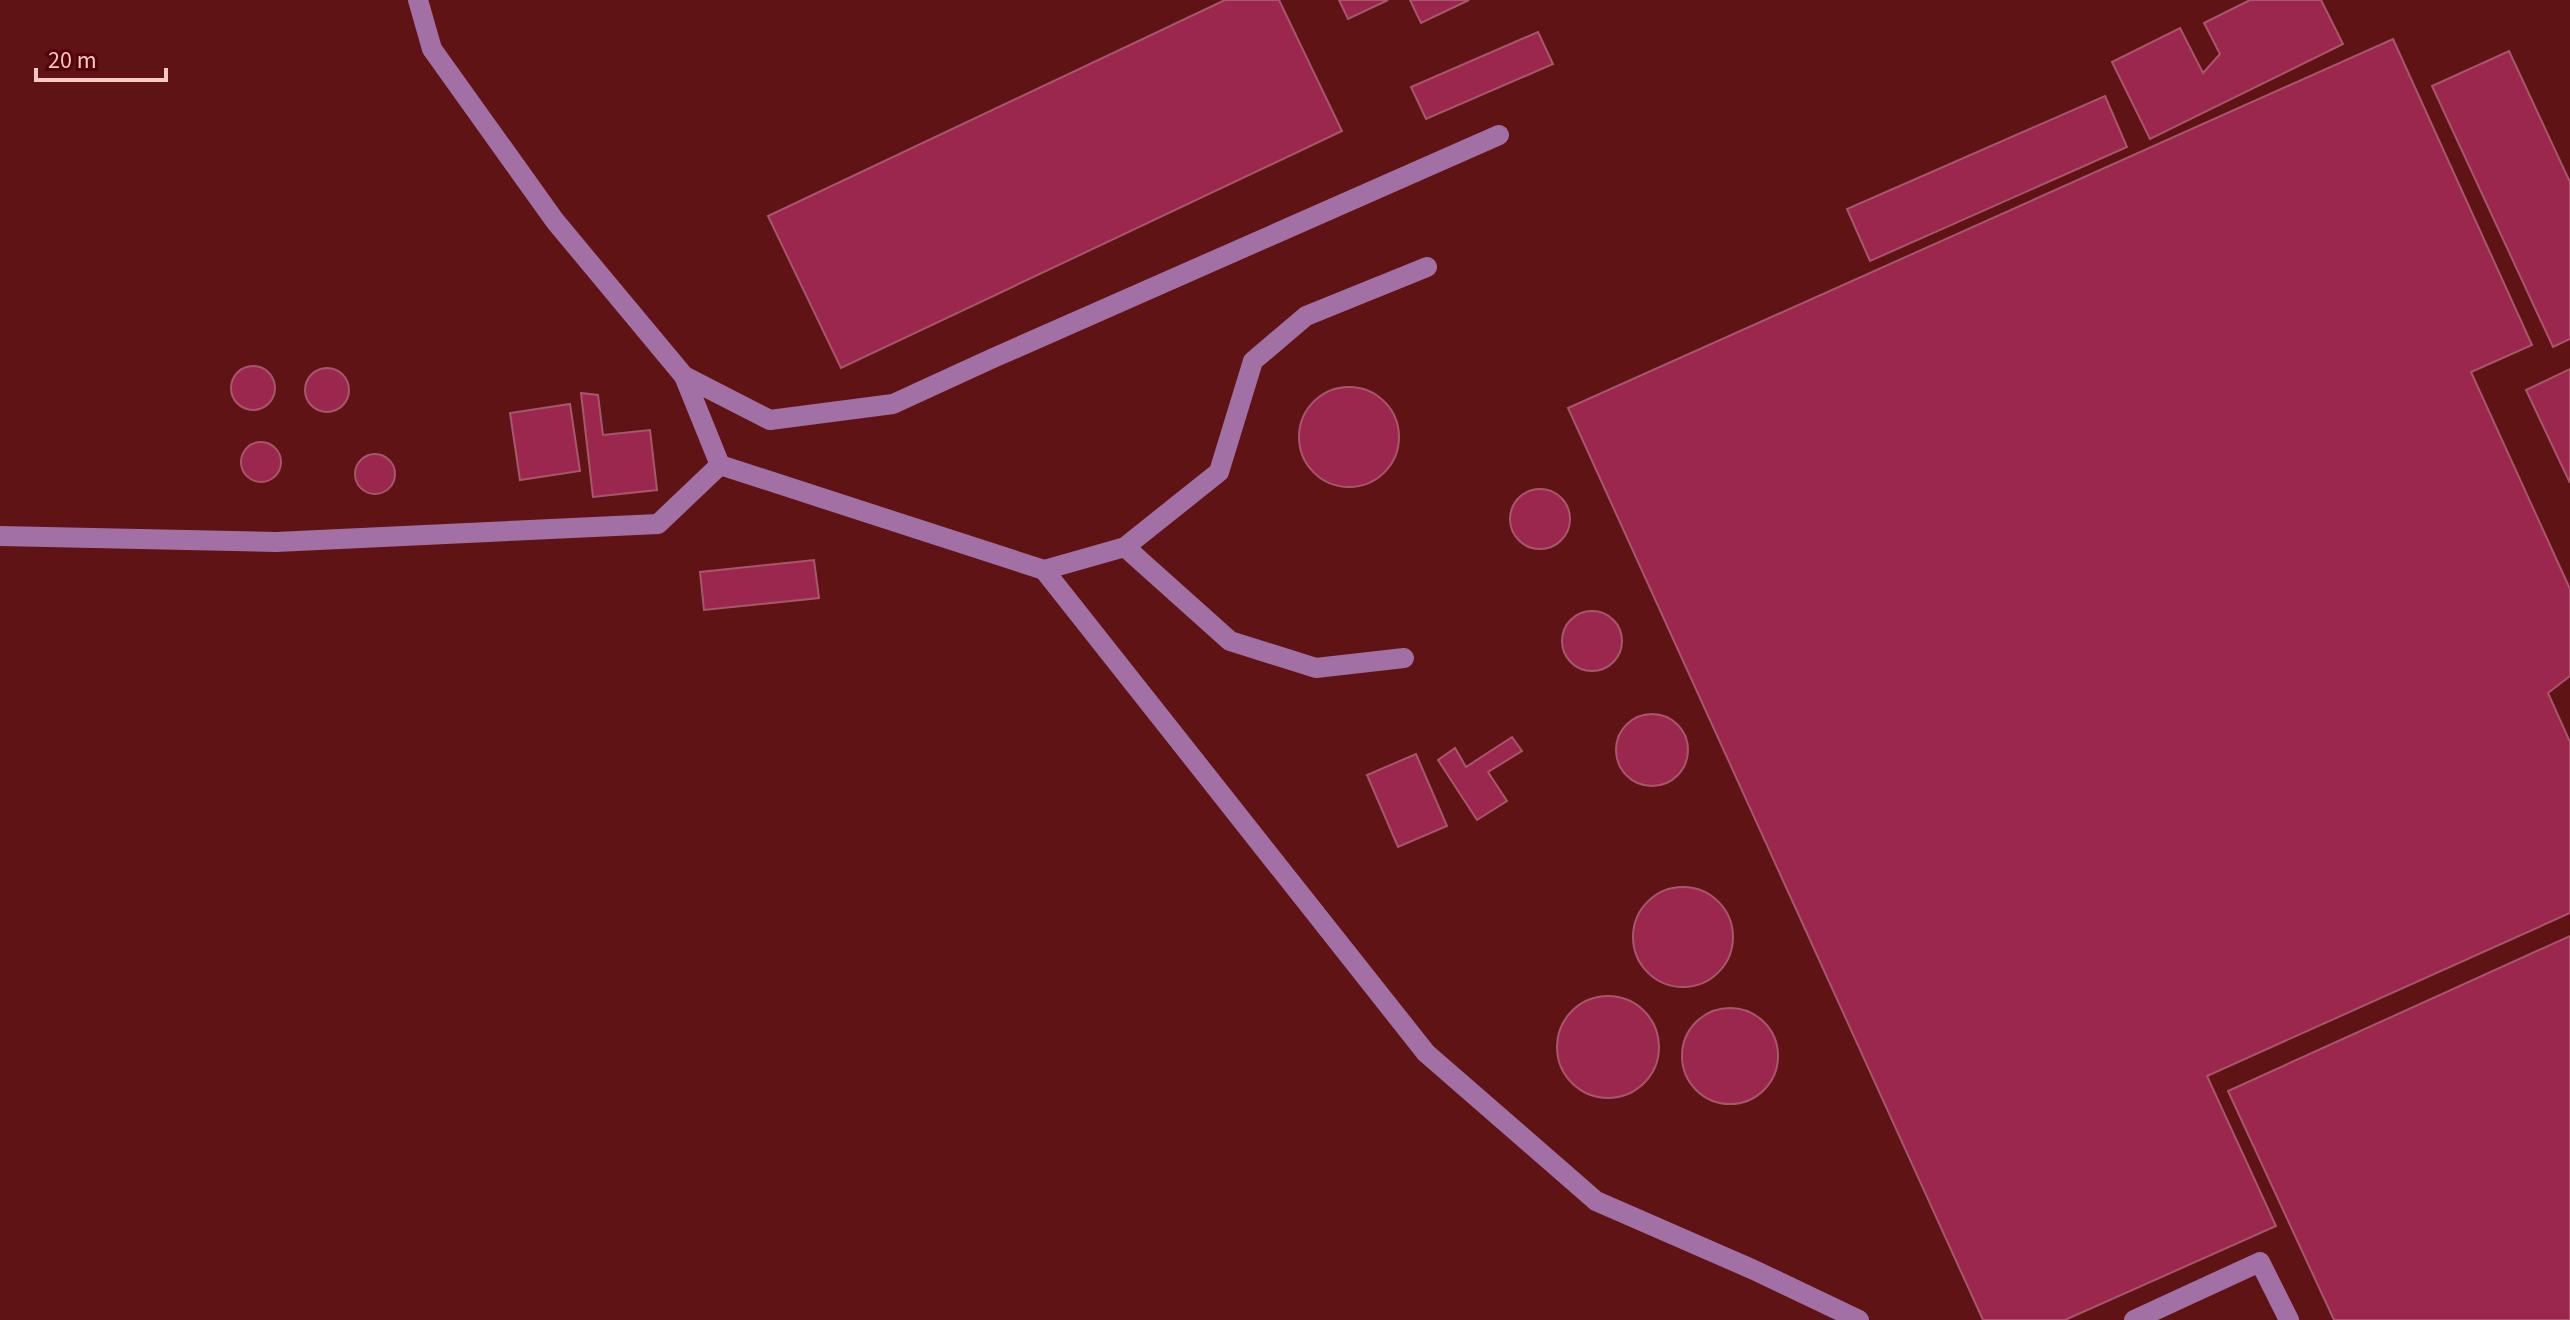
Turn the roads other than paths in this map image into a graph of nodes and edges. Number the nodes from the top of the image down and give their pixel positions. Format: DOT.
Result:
graph roads {
  1 [pos="418,0"];
  2 [pos="1499,135"];
  3 [pos="1427,267"];
  4 [pos="684,376"];
  5 [pos="720,465"];
  6 [pos="0,536"];
  7 [pos="1125,547"];
  8 [pos="1044,570"];
  9 [pos="1404,658"];
  10 [pos="1859,1320"];
  11 [pos="2134,1320"];
  12 [pos="2289,1320"];
  1 -- 4 [label="lane"];
  2 -- 4 [label="lane"];
  3 -- 7 [label="lane"];
  4 -- 5 [label="lane"];
  5 -- 6 [label="lane"];
  5 -- 8 [label="lane"];
  7 -- 8 [label="lane"];
  7 -- 9 [label="lane"];
  8 -- 10 [label="lane"];
  11 -- 12 [label="lane"];
}
